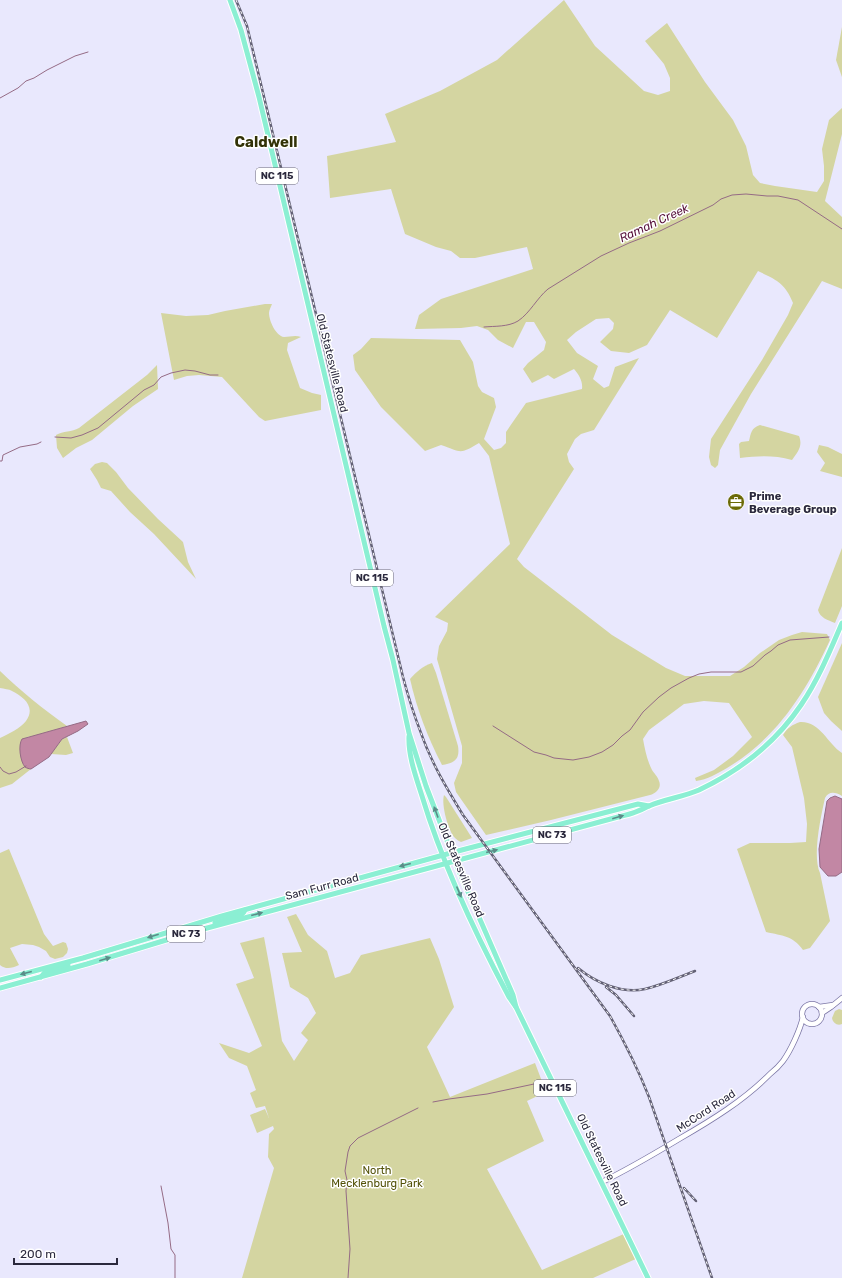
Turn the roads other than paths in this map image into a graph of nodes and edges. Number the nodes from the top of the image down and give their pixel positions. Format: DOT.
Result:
graph roads {
  1 [pos="230,0"];
  2 [pos="842,623"];
  3 [pos="409,733"];
  4 [pos="649,806"];
  5 [pos="451,852"];
  6 [pos="443,855"];
  7 [pos="454,861"];
  8 [pos="446,864"];
  9 [pos="245,910"];
  10 [pos="196,931"];
  11 [pos="479,936"];
  12 [pos="108,950"];
  13 [pos="503,971"];
  14 [pos="41,977"];
  15 [pos="0,980"];
  16 [pos="0,988"];
  17 [pos="842,998"];
  18 [pos="833,1005"];
  19 [pos="516,1007"];
  20 [pos="819,1007"];
  21 [pos="822,1013"];
  22 [pos="803,1017"];
  23 [pos="809,1024"];
  24 [pos="799,1032"];
  25 [pos="602,1182"];
  26 [pos="648,1278"];
  1 -- 3 [label="main road, Old Statesville Road / NC 115"];
  2 -- 4 [label="main road, Sam Furr Road / NC 73"];
  5 -- 3 [label="main road, Old Statesville Road / NC 115, one-way"];
  3 -- 6 [label="main road, Old Statesville Road / NC 115"];
  4 -- 5 [label="main road, Sam Furr Road / NC 73"];
  7 -- 4 [label="main road, Sam Furr Road / NC 73, one-way"];
  5 -- 6 [label="main road, Sam Furr Road / NC 73"];
  5 -- 7 [label="main road, Old Statesville Road / NC 115"];
  6 -- 8 [label="main road, Old Statesville Road / NC 115"];
  6 -- 9 [label="main road, Sam Furr Road / NC 73, one-way"];
  7 -- 8 [label="main road, Sam Furr Road / NC 73"];
  7 -- 13 [label="main road, Old Statesville Road / NC 115"];
  10 -- 8 [label="main road, Sam Furr Road / NC 73, one-way"];
  8 -- 11 [label="main road, Old Statesville Road / NC 115, one-way"];
  9 -- 10 [label="main road"];
  9 -- 12 [label="main road, Sam Furr Road / NC 73, one-way"];
  14 -- 10 [label="main road, Sam Furr Road / NC 73, one-way"];
  11 -- 13 [label="main road"];
  11 -- 19 [label="main road, Old Statesville Road / NC 115"];
  12 -- 14 [label="main road"];
  12 -- 15 [label="main road, Sam Furr Road / NC 73, one-way"];
  13 -- 19 [label="main road, Old Statesville Road / NC 115"];
  14 -- 16 [label="main road, Sam Furr Road / NC 73"];
  17 -- 18 [label="street, McCord Road"];
  18 -- 20 [label="street, McCord Road"];
  18 -- 21 [label="street, McCord Road"];
  19 -- 25 [label="main road, Old Statesville Road / NC 115"];
  20 -- 21 [label="street"];
  20 -- 22 [label="street, McCord Road"];
  21 -- 23 [label="street, McCord Road"];
  22 -- 23 [label="street"];
  22 -- 24 [label="street, McCord Road"];
  23 -- 24 [label="street, McCord Road"];
  24 -- 25 [label="street, McCord Road"];
  25 -- 26 [label="main road, Old Statesville Road / NC 115"];
}
